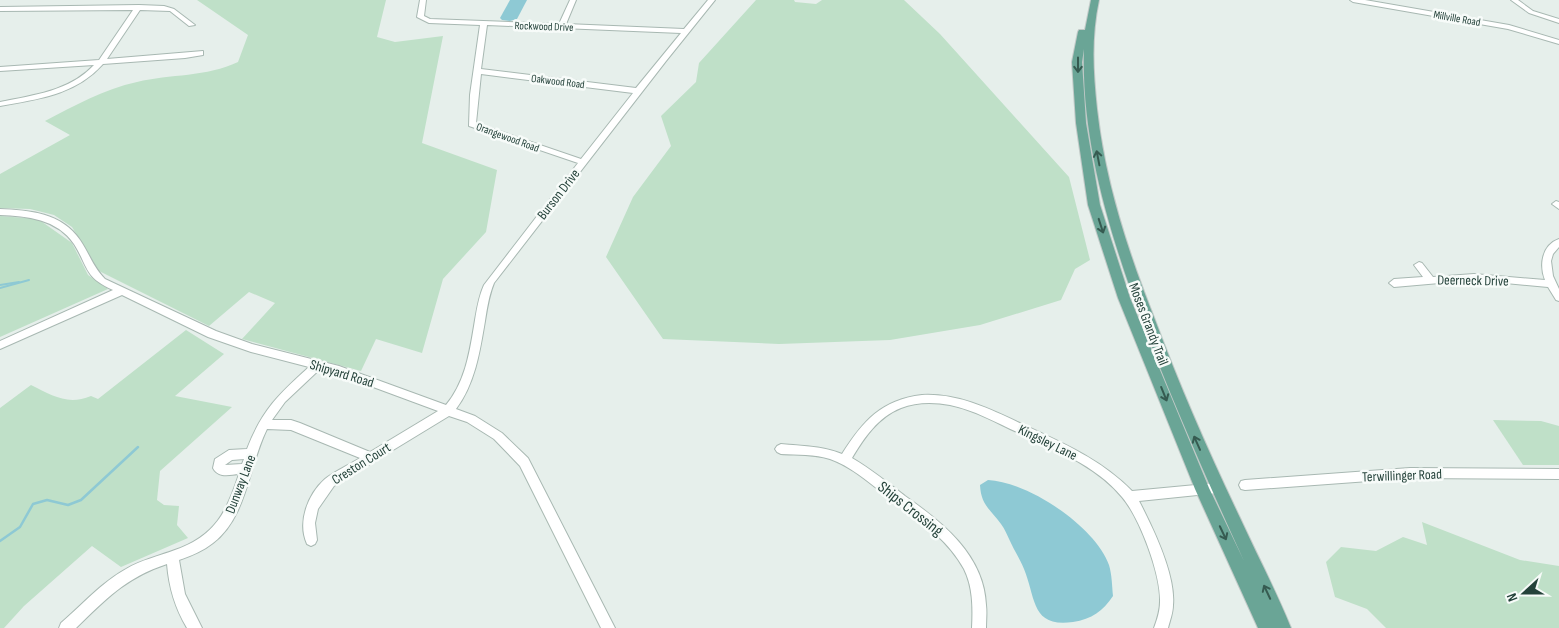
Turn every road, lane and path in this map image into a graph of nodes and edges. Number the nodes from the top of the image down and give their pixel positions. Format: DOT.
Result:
graph roads {
  1 [pos="423,0"];
  2 [pos="573,0"];
  3 [pos="712,0"];
  4 [pos="1088,0"];
  5 [pos="1095,0"];
  6 [pos="1353,0"];
  7 [pos="1514,0"];
  8 [pos="139,7"];
  9 [pos="0,9"];
  10 [pos="1559,22"];
  11 [pos="484,24"];
  12 [pos="191,25"];
  13 [pos="561,27"];
  14 [pos="685,31"];
  15 [pos="1559,42"];
  16 [pos="200,53"];
  17 [pos="101,62"];
  18 [pos="0,69"];
  19 [pos="478,71"];
  20 [pos="638,91"];
  21 [pos="0,104"];
  22 [pos="583,162"];
  23 [pos="0,212"];
  24 [pos="1559,242"];
  25 [pos="1419,265"];
  26 [pos="1430,280"];
  27 [pos="1394,283"];
  28 [pos="1551,284"];
  29 [pos="121,291"];
  30 [pos="1559,297"];
  31 [pos="0,345"];
  32 [pos="318,365"];
  33 [pos="448,410"];
  34 [pos="263,424"];
  35 [pos="781,450"];
  36 [pos="252,453"];
  37 [pos="369,457"];
  38 [pos="844,461"];
  39 [pos="246,469"];
  40 [pos="1559,474"];
  41 [pos="1245,485"];
  42 [pos="1210,488"];
  43 [pos="1129,497"];
  44 [pos="311,540"];
  45 [pos="172,557"];
  46 [pos="1164,627"];
  47 [pos="66,628"];
  48 [pos="196,628"];
  49 [pos="608,628"];
  50 [pos="979,628"];
  51 [pos="1267,628"];
  52 [pos="1283,628"];
  1 -- 11 [label="street, Rockwood Drive"];
  2 -- 13 [label="street"];
  3 -- 14 [label="street, Burson Drive"];
  4 -- 42 [label="main road, Moses Grandy Trail, one-way"];
  42 -- 5 [label="main road, Moses Grandy Trail, one-way"];
  6 -- 15 [label="street, Millville Road"];
  7 -- 10 [label="street"];
  8 -- 9 [label="street"];
  8 -- 12 [label="street"];
  8 -- 17 [label="street"];
  11 -- 13 [label="street, Rockwood Drive"];
  11 -- 19 [label="street, Orangewood Road"];
  13 -- 14 [label="street, Rockwood Drive"];
  14 -- 20 [label="street, Burson Drive"];
  16 -- 17 [label="street"];
  17 -- 18 [label="street"];
  17 -- 21 [label="street"];
  19 -- 20 [label="street, Oakwood Road"];
  19 -- 22 [label="street, Orangewood Road"];
  20 -- 22 [label="street, Burson Drive"];
  22 -- 33 [label="street, Burson Drive"];
  23 -- 29 [label="street, Shipyard Road"];
  24 -- 28 [label="street"];
  25 -- 26 [label="street"];
  26 -- 27 [label="street, Deerneck Drive"];
  26 -- 28 [label="street, Deerneck Drive"];
  28 -- 30 [label="street"];
  29 -- 31 [label="street"];
  29 -- 32 [label="street, Shipyard Road"];
  32 -- 33 [label="street, Shipyard Road"];
  32 -- 34 [label="street, Dunway Lane"];
  33 -- 37 [label="street, Creston Court"];
  33 -- 49 [label="street, Shipyard Road"];
  34 -- 36 [label="street, Dunway Lane"];
  34 -- 37 [label="street"];
  35 -- 38 [label="street, Ships Crossing"];
  36 -- 39 [label="street, Dunway Lane"];
  36 -- 39 [label="street"];
  37 -- 44 [label="street, Creston Court"];
  38 -- 43 [label="street, Kingsley Lane"];
  38 -- 50 [label="street, Ships Crossing"];
  39 -- 45 [label="street, Dunway Lane"];
  40 -- 41 [label="street, Terwillinger Road"];
  42 -- 43 [label="street"];
  42 -- 51 [label="main road, Moses Grandy Trail, one-way"];
  52 -- 42 [label="main road, Moses Grandy Trail, one-way"];
  43 -- 46 [label="street, Kingsley Lane"];
  45 -- 47 [label="street, Dunway Lane"];
  45 -- 48 [label="street"];
}
